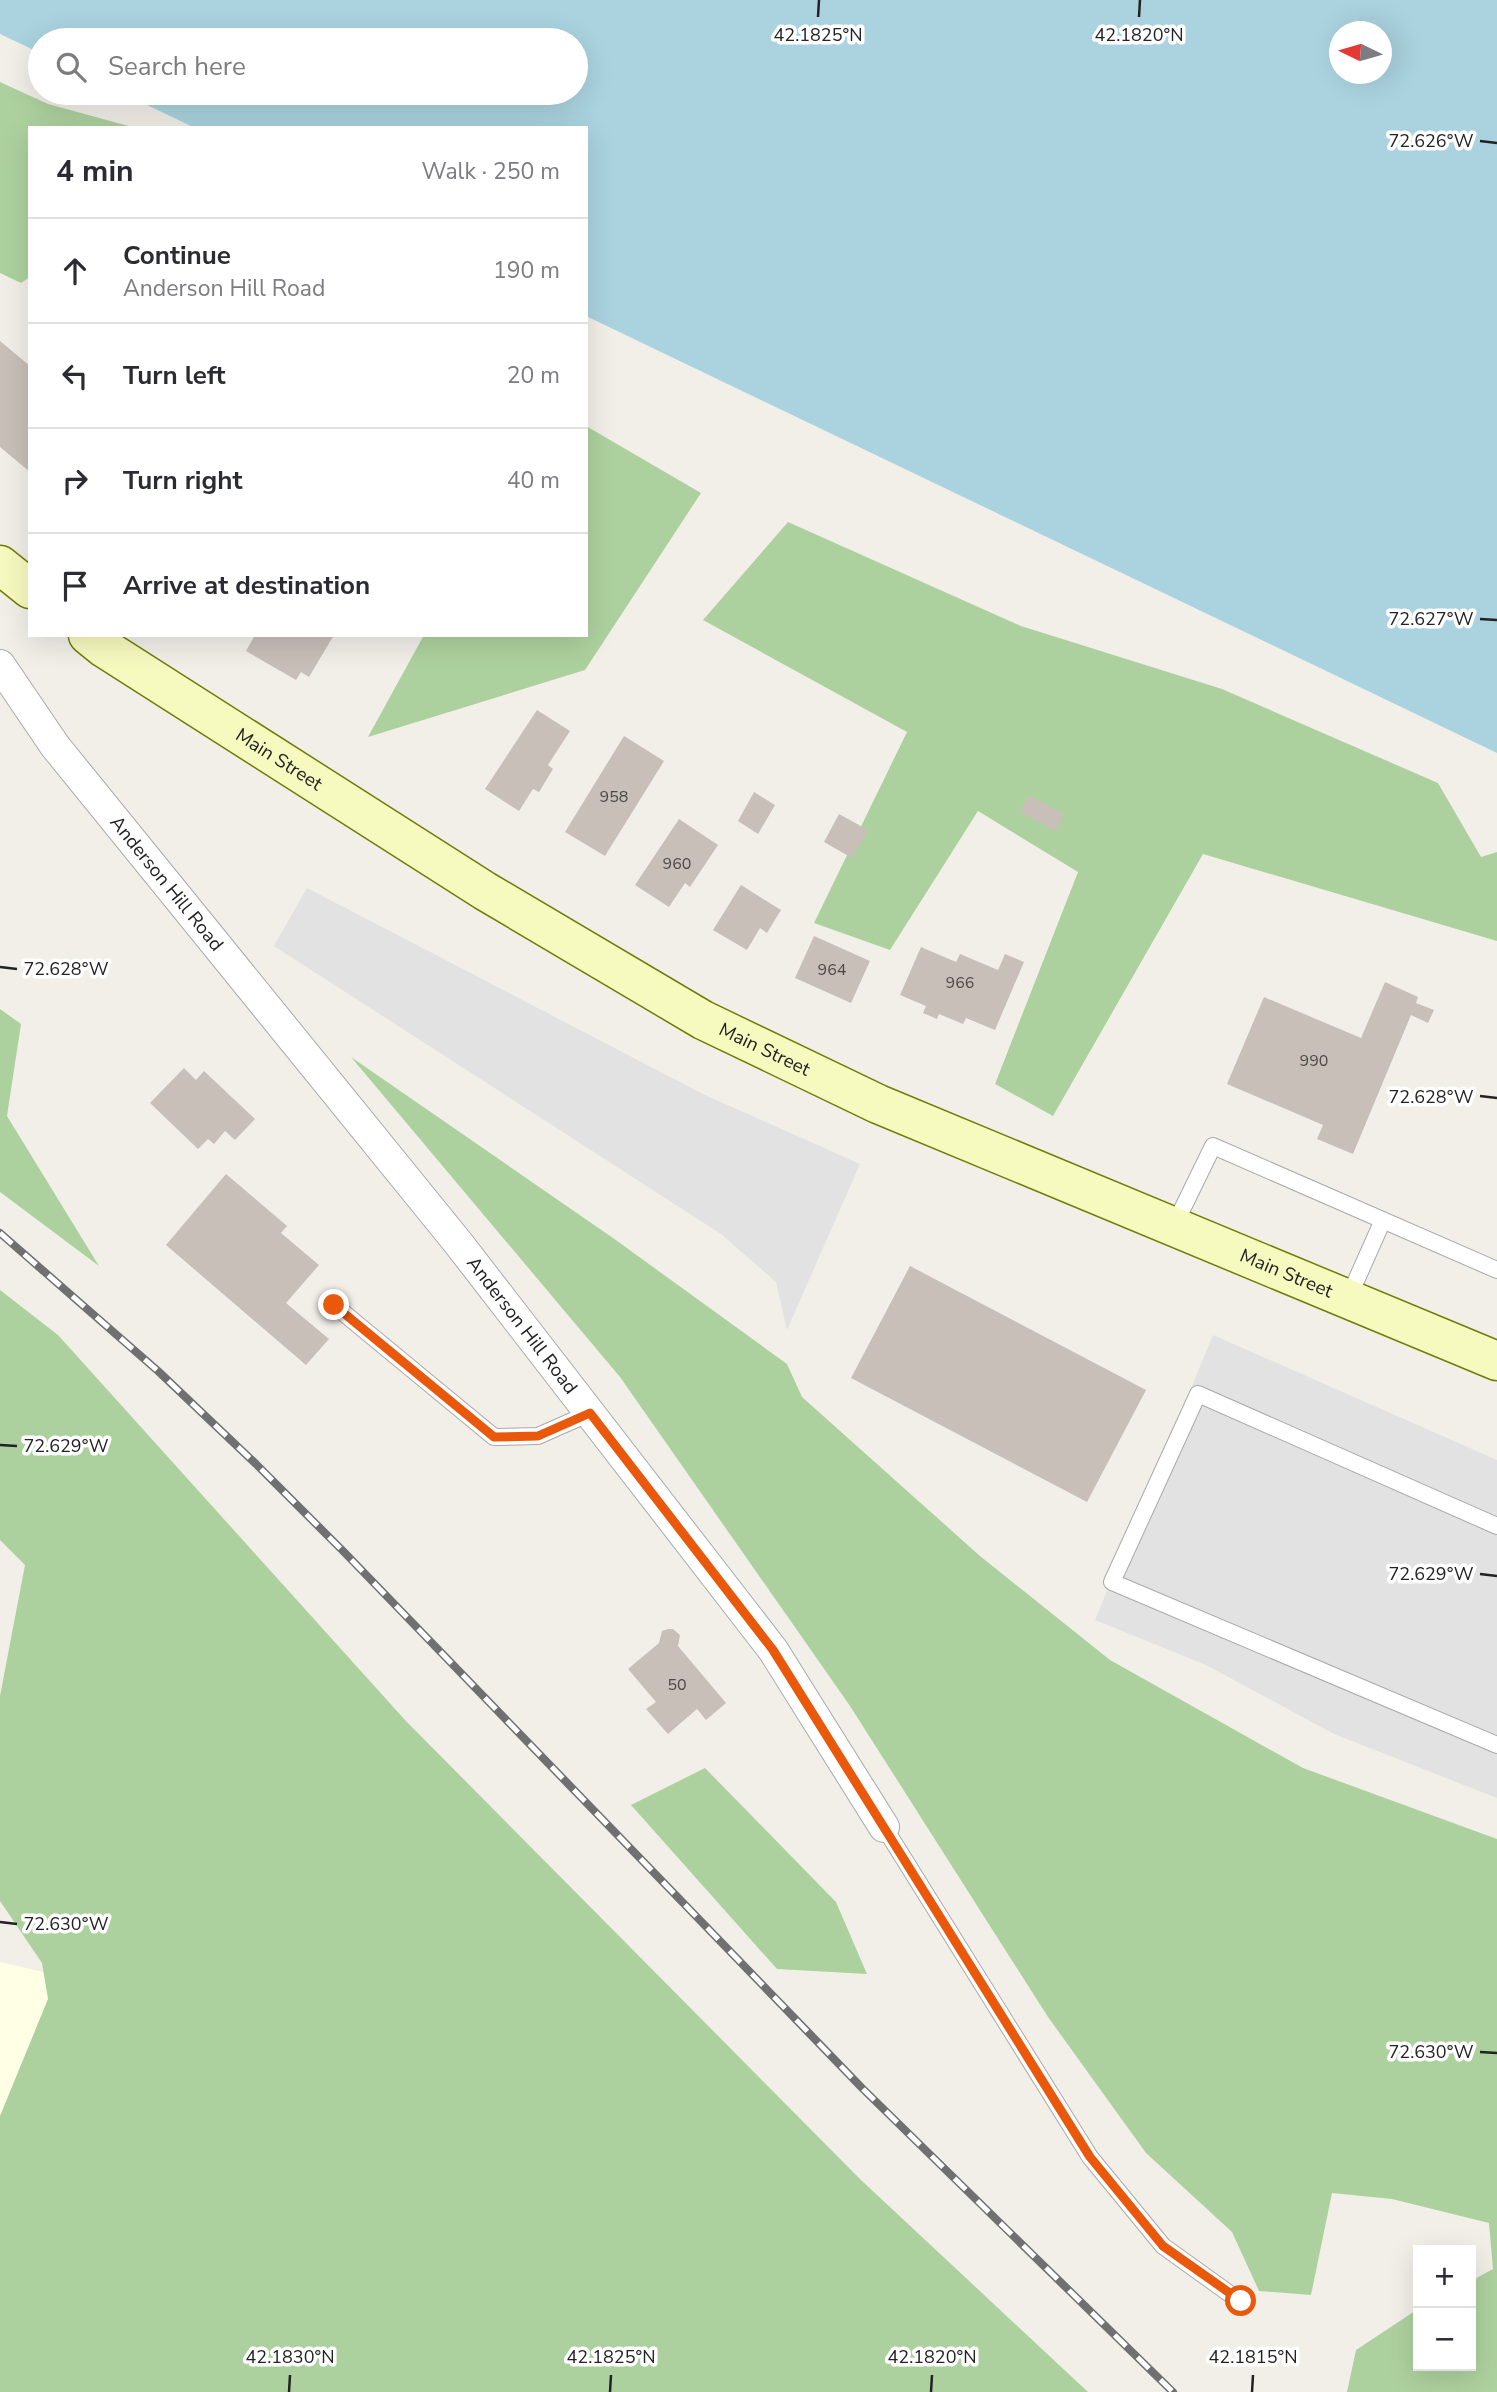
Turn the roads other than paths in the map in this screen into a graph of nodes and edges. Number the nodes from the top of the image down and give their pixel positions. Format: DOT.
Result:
graph roads {
  1 [pos="0,565"];
  2 [pos="28,587"];
  3 [pos="90,637"];
  4 [pos="0,665"];
  5 [pos="1383,1220"];
  6 [pos="1174,1226"];
  7 [pos="1497,1270"];
  8 [pos="1348,1301"];
  9 [pos="334,1305"];
  10 [pos="1497,1361"];
  11 [pos="590,1413"];
  12 [pos="1497,1525"];
  13 [pos="1497,1745"];
  14 [pos="884,1827"];
  15 [pos="1241,2301"];
  1 -- 2 [label="main road"];
  3 -- 6 [label="main road, Main Street"];
  4 -- 11 [label="street, Anderson Hill Road"];
  5 -- 6 [label="lane"];
  5 -- 7 [label="lane"];
  5 -- 8 [label="lane"];
  6 -- 8 [label="main road, Main Street"];
  8 -- 10 [label="main road, Main Street"];
  9 -- 11 [label="lane"];
  11 -- 14 [label="street, Anderson Hill Road"];
  12 -- 13 [label="lane"];
  14 -- 15 [label="lane, Anderson Hill Road"];
}
